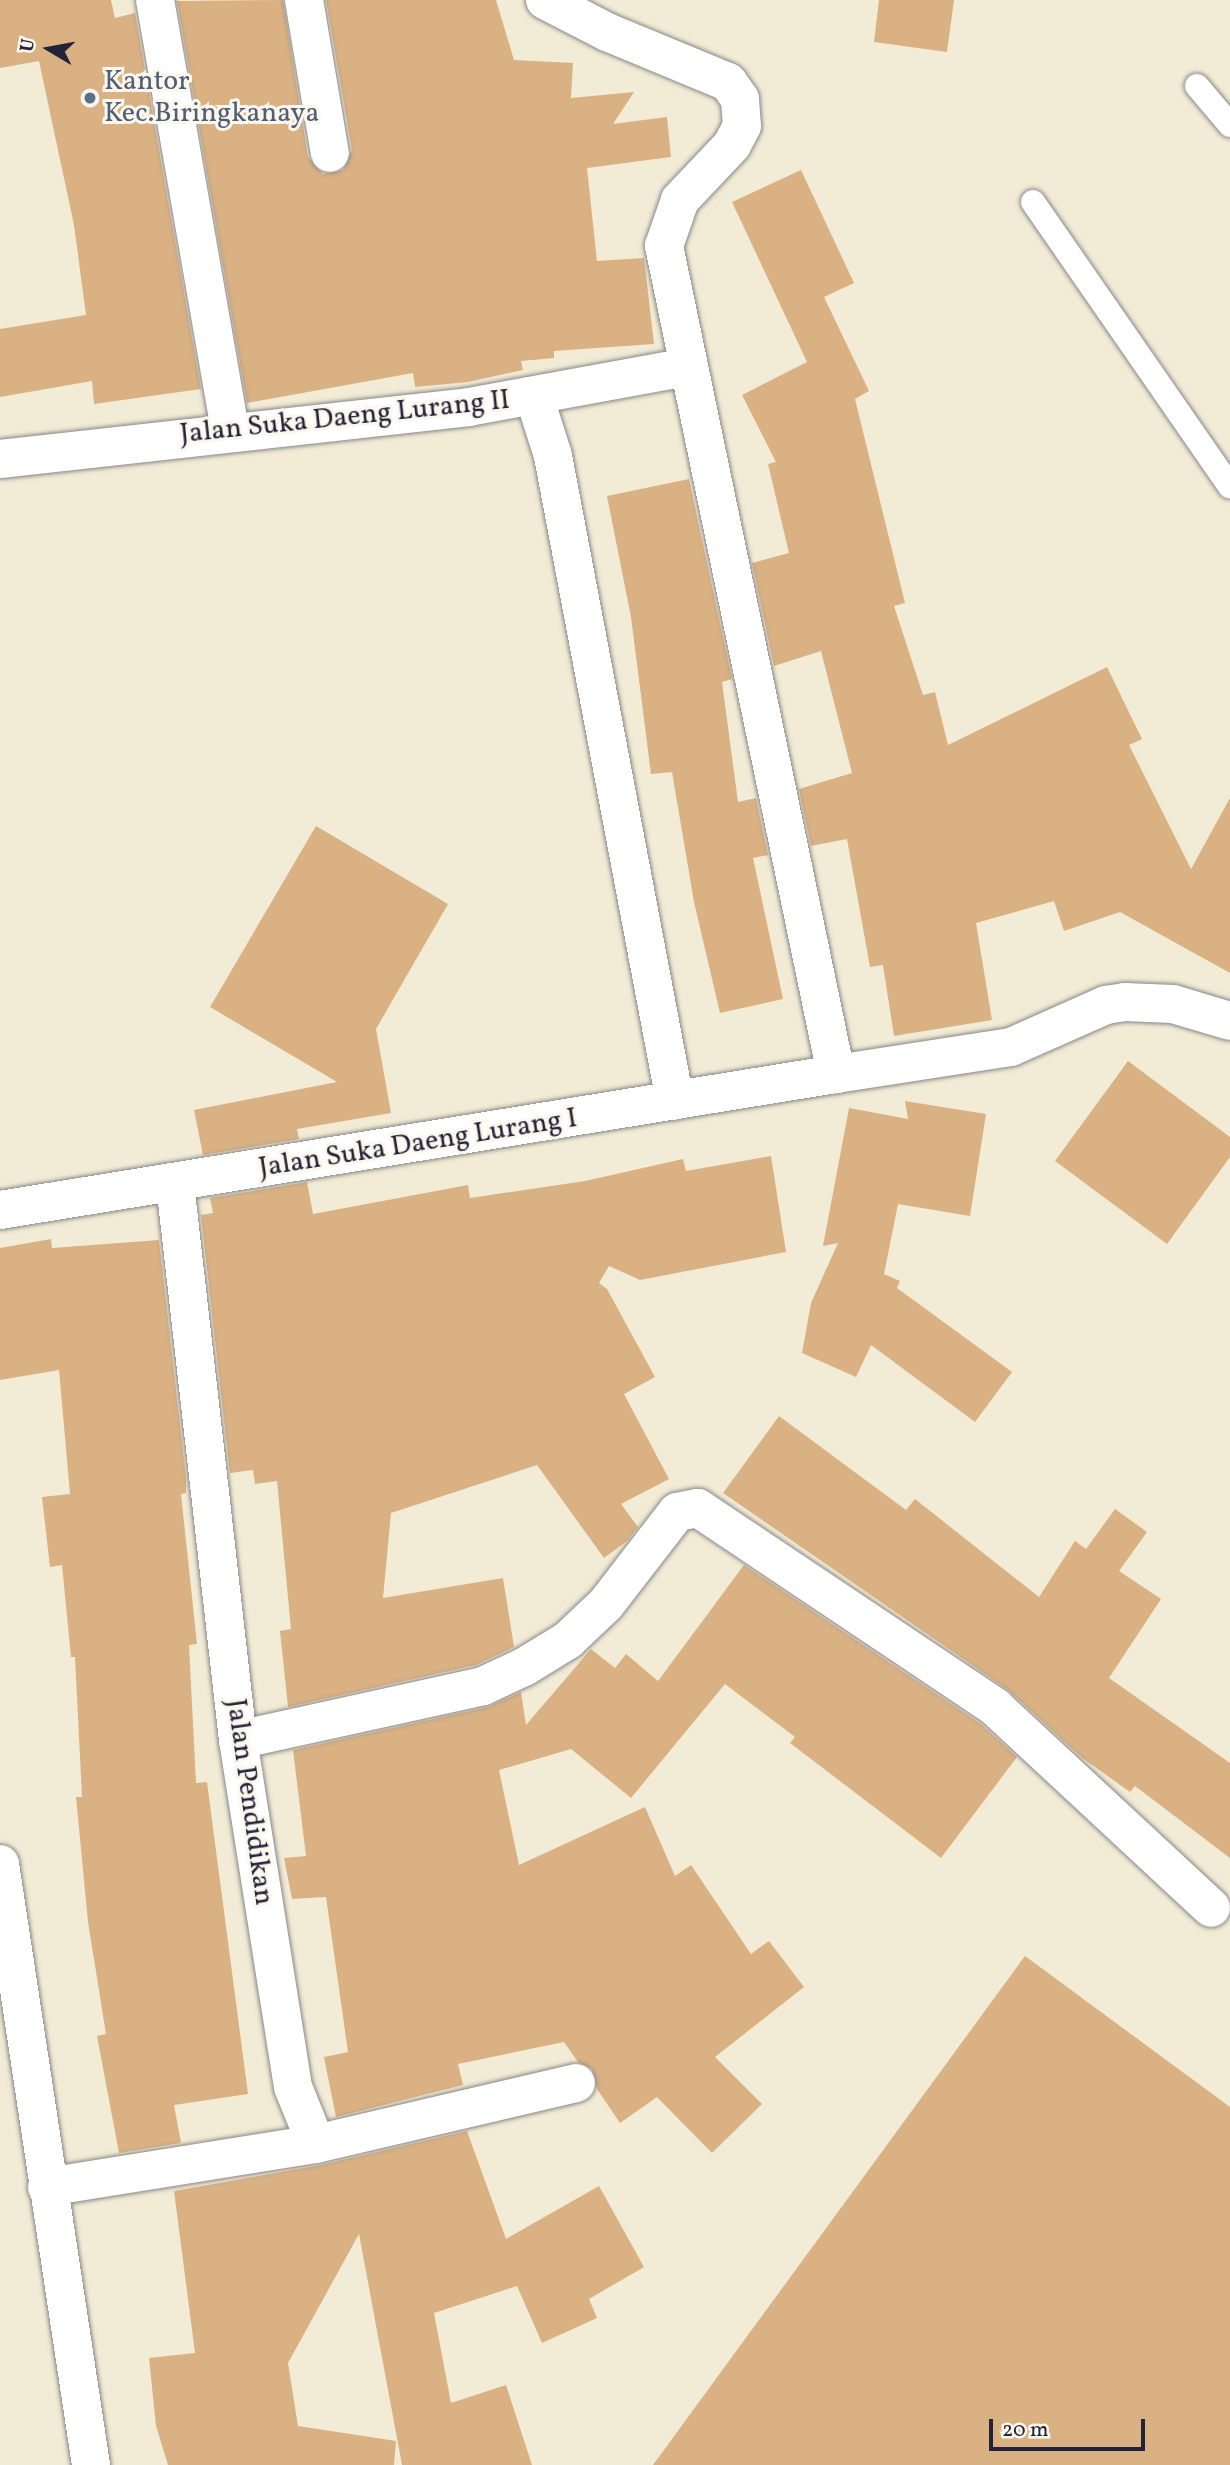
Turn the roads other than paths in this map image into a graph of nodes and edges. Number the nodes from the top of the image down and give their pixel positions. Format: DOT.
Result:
graph roads {
  1 [pos="155,0"];
  2 [pos="304,0"];
  3 [pos="545,0"];
  4 [pos="1197,86"];
  5 [pos="1230,125"];
  6 [pos="330,153"];
  7 [pos="1033,202"];
  8 [pos="688,367"];
  9 [pos="534,396"];
  10 [pos="230,431"];
  11 [pos="0,459"];
  12 [pos="1230,486"];
  13 [pos="1230,1021"];
  14 [pos="836,1074"];
  15 [pos="675,1101"];
  16 [pos="175,1184"];
  17 [pos="0,1210"];
  18 [pos="238,1740"];
  19 [pos="0,1864"];
  20 [pos="1211,1908"];
  21 [pos="576,2083"];
  22 [pos="316,2144"];
  23 [pos="47,2187"];
  24 [pos="91,2465"];
  1 -- 10 [label="street"];
  2 -- 6 [label="street"];
  3 -- 8 [label="street"];
  4 -- 5 [label="lane"];
  7 -- 12 [label="lane"];
  8 -- 9 [label="street, Jalan Suka Daeng Lurang II"];
  8 -- 14 [label="street"];
  9 -- 10 [label="street, Jalan Suka Daeng Lurang II"];
  9 -- 15 [label="street"];
  10 -- 11 [label="street, Jalan Suka Daeng Lurang II"];
  13 -- 14 [label="street, Jalan Suka Daeng Lurang I"];
  14 -- 15 [label="street, Jalan Suka Daeng Lurang I"];
  15 -- 16 [label="street, Jalan Suka Daeng Lurang I"];
  16 -- 17 [label="street, Jalan Suka Daeng Lurang I"];
  16 -- 18 [label="street, Jalan Pendidikan"];
  18 -- 20 [label="street"];
  18 -- 22 [label="street, Jalan Pendidikan"];
  19 -- 23 [label="street"];
  21 -- 22 [label="street"];
  22 -- 23 [label="street"];
  23 -- 24 [label="street"];
}
